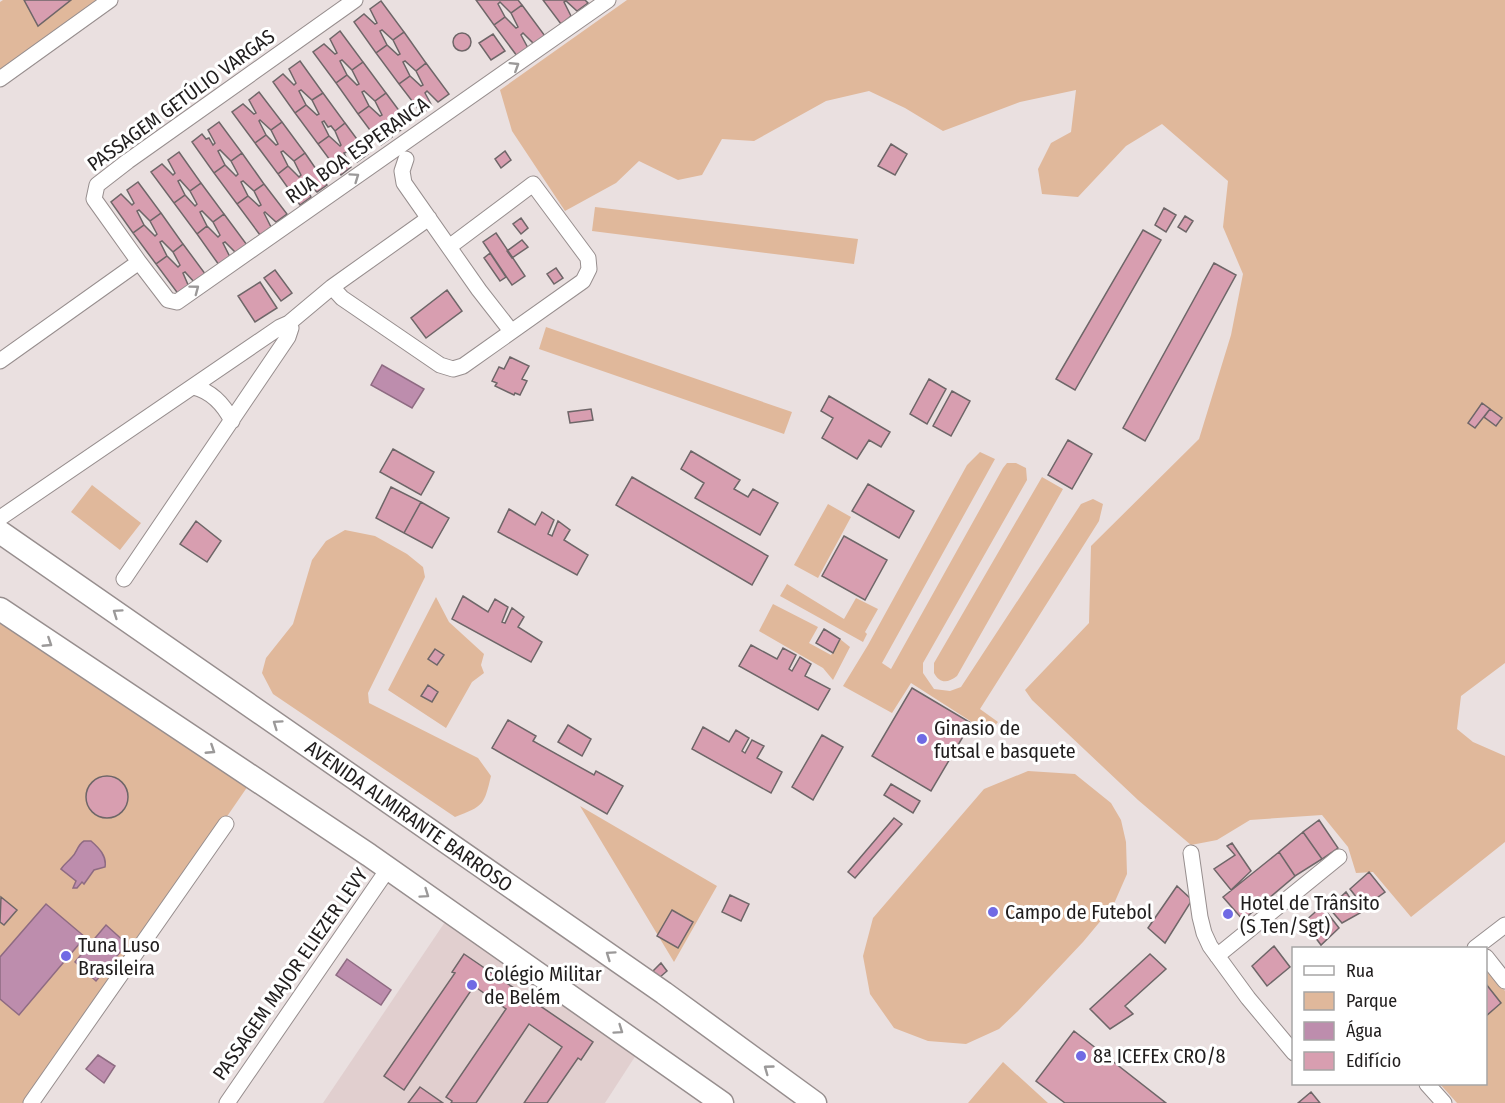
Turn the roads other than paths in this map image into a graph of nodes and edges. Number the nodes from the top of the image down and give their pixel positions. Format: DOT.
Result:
graph roads {
  1 [pos="110,0"];
  2 [pos="355,0"];
  3 [pos="608,0"];
  4 [pos="0,79"];
  5 [pos="406,159"];
  6 [pos="429,218"];
  7 [pos="449,247"];
  8 [pos="139,262"];
  9 [pos="332,287"];
  10 [pos="289,323"];
  11 [pos="511,331"];
  12 [pos="0,361"];
  13 [pos="194,387"];
  14 [pos="232,421"];
  15 [pos="0,518"];
  16 [pos="0,532"];
  17 [pos="124,579"];
  18 [pos="0,609"];
  19 [pos="226,824"];
  20 [pos="1191,853"];
  21 [pos="1339,857"];
  22 [pos="388,869"];
  23 [pos="1505,925"];
  24 [pos="1482,947"];
  25 [pos="1217,956"];
  26 [pos="1487,960"];
  27 [pos="1505,981"];
  28 [pos="1292,1052"];
  29 [pos="1429,1085"];
  30 [pos="31,1103"];
  31 [pos="227,1103"];
  32 [pos="722,1103"];
  33 [pos="815,1103"];
  34 [pos="1444,1103"];
  1 -- 4 [label="street"];
  2 -- 8 [label="street, PASSAGEM GETÚLIO VARGAS"];
  8 -- 3 [label="street, RUA BOA ESPERANCA, one-way"];
  5 -- 6 [label="street"];
  6 -- 7 [label="street"];
  6 -- 9 [label="street"];
  7 -- 11 [label="street"];
  7 -- 11 [label="street"];
  8 -- 12 [label="street"];
  9 -- 10 [label="street"];
  9 -- 11 [label="street"];
  10 -- 13 [label="street"];
  10 -- 14 [label="street"];
  13 -- 14 [label="street"];
  13 -- 15 [label="street"];
  14 -- 17 [label="street"];
  33 -- 16 [label="highway, AVENIDA ALMIRANTE BARROSO, one-way"];
  18 -- 22 [label="highway, one-way"];
  19 -- 30 [label="street"];
  20 -- 25 [label="street"];
  21 -- 25 [label="street"];
  22 -- 31 [label="street, PASSAGEM MAJOR ELIEZER LEVY"];
  22 -- 32 [label="highway, one-way"];
  23 -- 24 [label="street"];
  25 -- 28 [label="street"];
  26 -- 27 [label="street"];
  29 -- 34 [label="street"];
}
